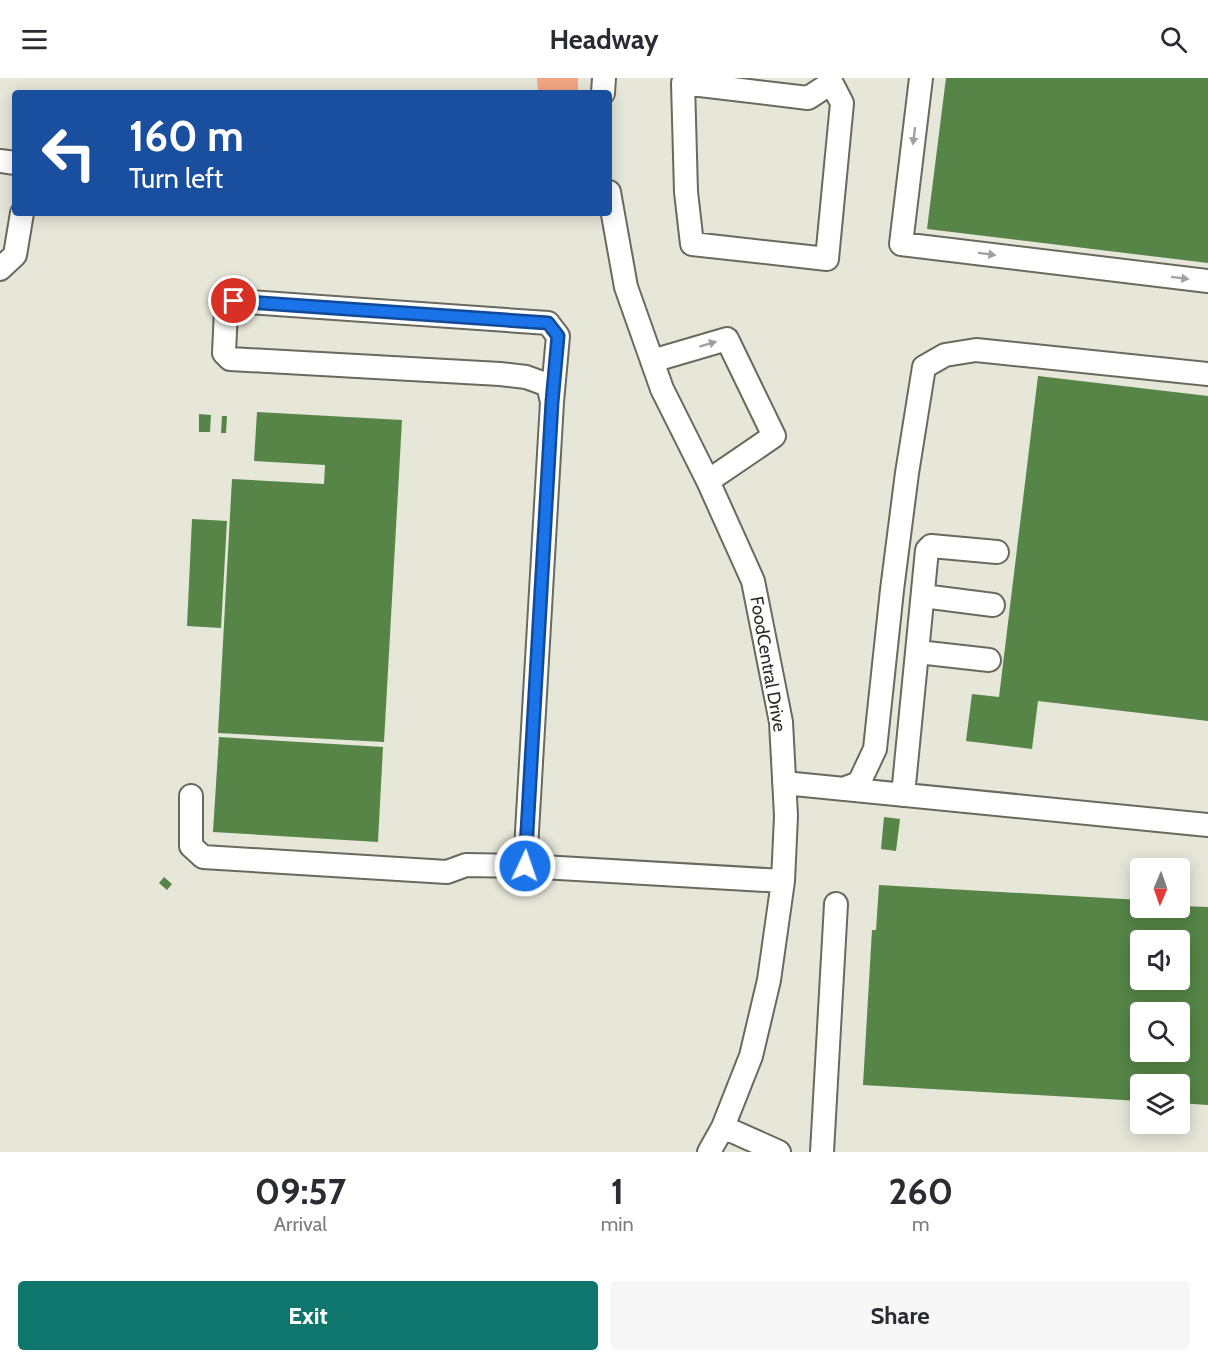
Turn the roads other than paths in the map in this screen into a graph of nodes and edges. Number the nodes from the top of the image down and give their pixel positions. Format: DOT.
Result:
graph roads {
  1 [pos="921,78"];
  2 [pos="830,81"];
  3 [pos="612,209"];
  4 [pos="22,216"];
  5 [pos="0,268"];
  6 [pos="1208,281"];
  7 [pos="652,361"];
  8 [pos="1208,374"];
  9 [pos="552,402"];
  10 [pos="708,481"];
  11 [pos="997,552"];
  12 [pos="923,596"];
  13 [pos="993,605"];
  14 [pos="918,652"];
  15 [pos="989,660"];
  16 [pos="784,783"];
  17 [pos="843,789"];
  18 [pos="903,795"];
  19 [pos="190,796"];
  20 [pos="1208,825"];
  21 [pos="525,866"];
  22 [pos="783,881"];
  23 [pos="836,904"];
  24 [pos="723,1127"];
  25 [pos="709,1152"];
  26 [pos="779,1152"];
  27 [pos="822,1152"];
  1 -- 6 [label="street, one-way"];
  2 -- 2 [label="street"];
  3 -- 7 [label="street, FoodCentral Drive"];
  4 -- 5 [label="street"];
  7 -- 10 [label="street, FoodCentral Drive"];
  7 -- 10 [label="street, one-way"];
  8 -- 17 [label="street"];
  9 -- 9 [label="street"];
  9 -- 21 [label="street"];
  10 -- 16 [label="street, FoodCentral Drive"];
  11 -- 12 [label="street"];
  12 -- 13 [label="street"];
  12 -- 14 [label="street"];
  14 -- 15 [label="street"];
  14 -- 18 [label="street"];
  16 -- 17 [label="street"];
  16 -- 22 [label="street, FoodCentral Drive"];
  17 -- 18 [label="street"];
  18 -- 20 [label="street"];
  19 -- 21 [label="street"];
  21 -- 22 [label="street"];
  22 -- 24 [label="street, FoodCentral Drive"];
  23 -- 27 [label="street"];
  24 -- 25 [label="street, FoodCentral Drive"];
  24 -- 26 [label="street"];
}
